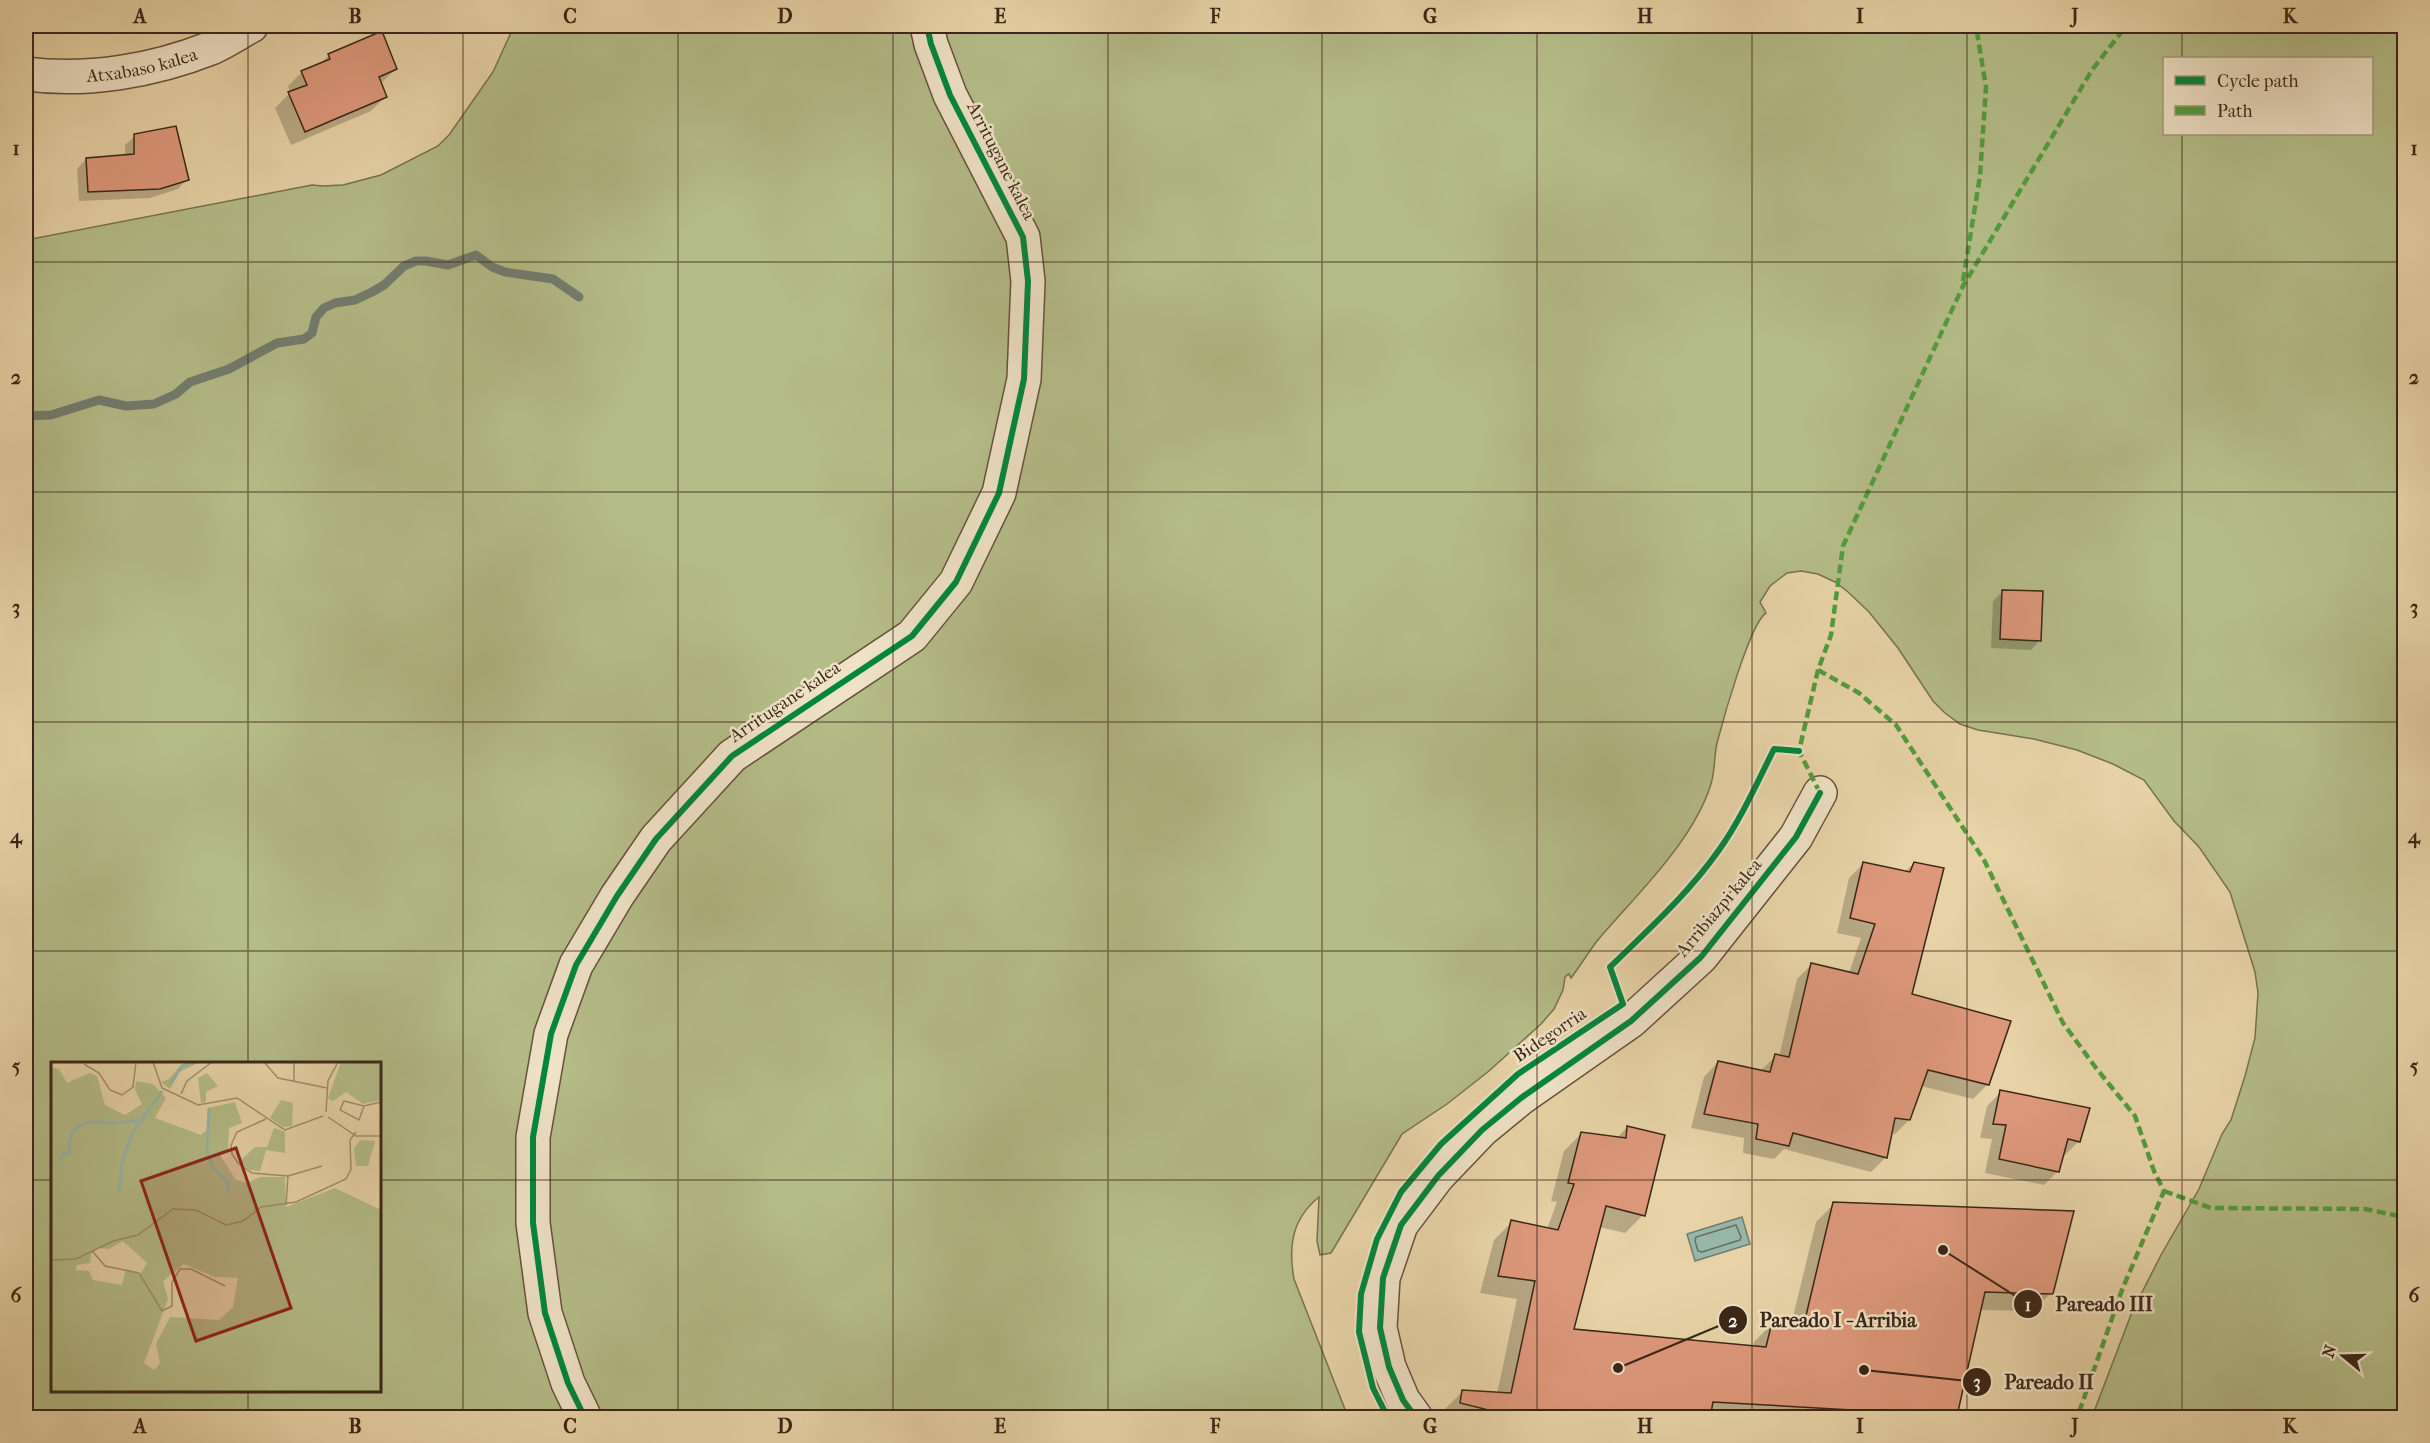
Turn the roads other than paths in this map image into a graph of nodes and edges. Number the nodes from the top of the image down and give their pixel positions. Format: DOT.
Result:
graph roads {
  1 [pos="251,26"];
  2 [pos="927,26"];
  3 [pos="26,74"];
  4 [pos="1820,793"];
  5 [pos="585,1418"];
  6 [pos="1416,1418"];
  1 -- 3 [label="street, Atxabaso kalea"];
  2 -- 5 [label="street, Arritugane kalea"];
  4 -- 6 [label="street, Arribiazpi kalea"];
}
